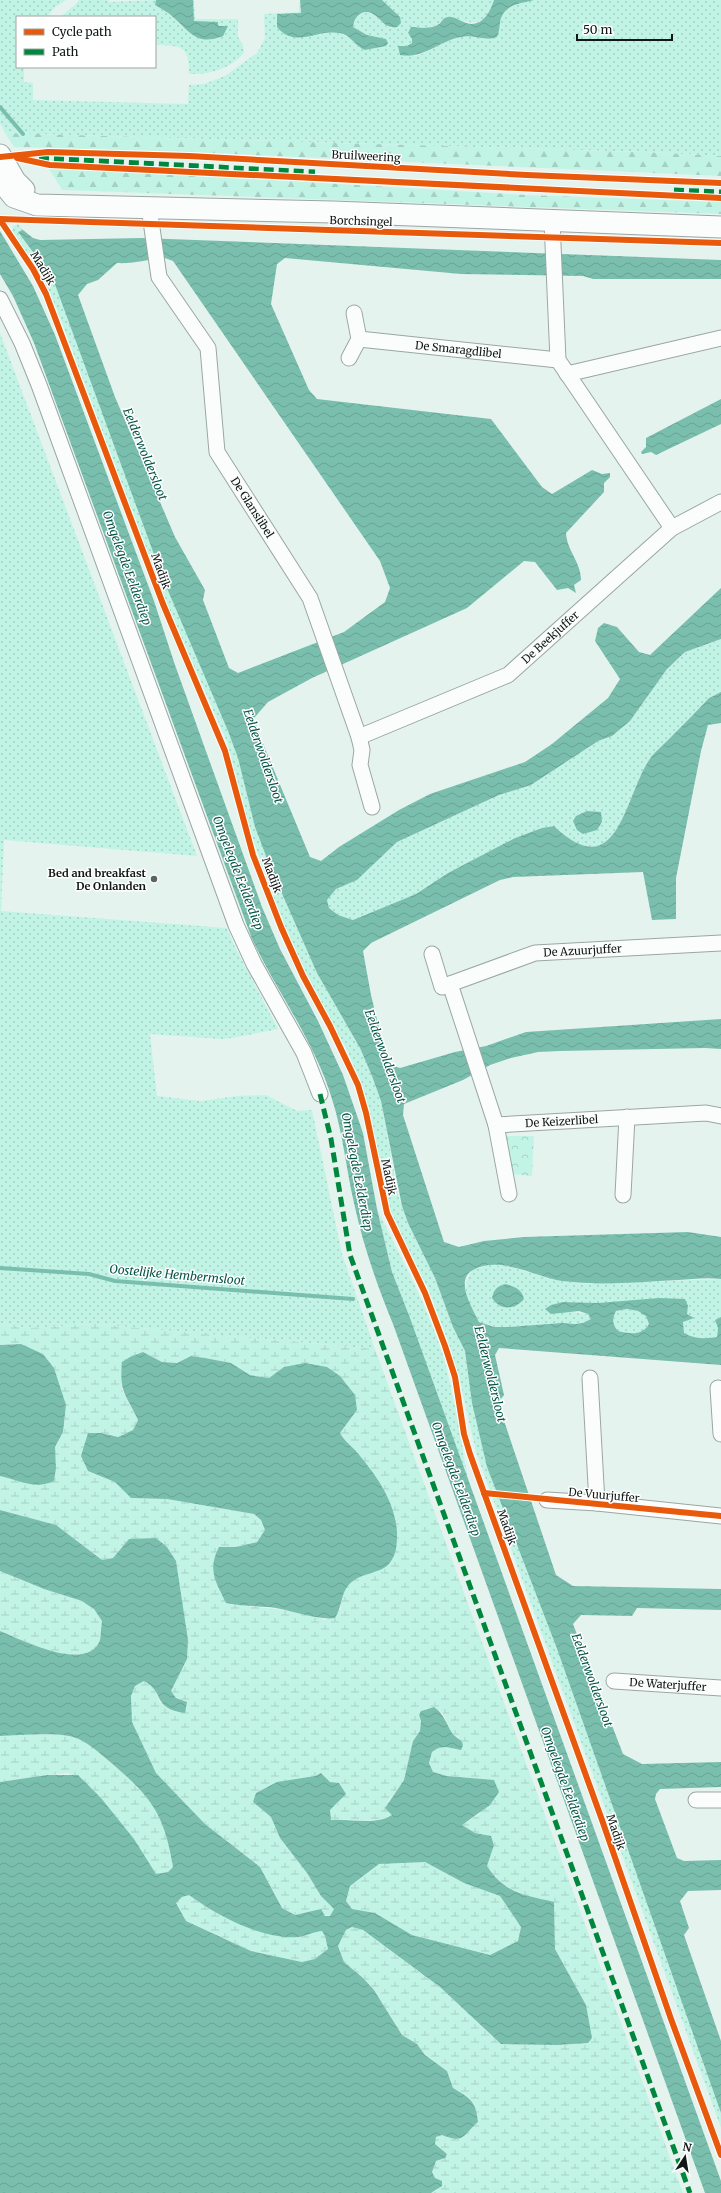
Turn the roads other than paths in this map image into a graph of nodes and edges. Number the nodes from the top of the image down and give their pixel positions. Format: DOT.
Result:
graph roads {
  1 [pos="0,155"];
  2 [pos="0,180"];
  3 [pos="53,204"];
  4 [pos="149,207"];
  5 [pos="552,221"];
  6 [pos="721,227"];
  7 [pos="0,299"];
  8 [pos="354,313"];
  9 [pos="721,338"];
  10 [pos="359,339"];
  11 [pos="349,358"];
  12 [pos="558,360"];
  13 [pos="567,374"];
  14 [pos="721,502"];
  15 [pos="672,528"];
  16 [pos="359,737"];
  17 [pos="372,807"];
  18 [pos="721,943"];
  19 [pos="432,954"];
  20 [pos="450,984"];
  21 [pos="320,1094"];
  22 [pos="721,1116"];
  23 [pos="627,1117"];
  24 [pos="496,1125"];
  25 [pos="509,1194"];
  26 [pos="623,1195"];
  27 [pos="590,1378"];
  28 [pos="718,1388"];
  29 [pos="721,1434"];
  30 [pos="547,1500"];
  31 [pos="596,1503"];
  32 [pos="721,1516"];
  33 [pos="614,1681"];
  34 [pos="721,1688"];
  35 [pos="696,1800"];
  36 [pos="721,1800"];
  1 -- 3 [label="main road, Borchsingel"];
  2 -- 3 [label="main road, Borchsingel"];
  3 -- 4 [label="main road, Borchsingel"];
  4 -- 5 [label="main road, Borchsingel"];
  4 -- 16 [label="street, De Glanslibel"];
  5 -- 6 [label="main road, Borchsingel"];
  5 -- 12 [label="street"];
  7 -- 21 [label="street"];
  8 -- 10 [label="street"];
  9 -- 13 [label="street"];
  10 -- 11 [label="street"];
  10 -- 12 [label="street, De Smaragdlibel"];
  12 -- 13 [label="street"];
  13 -- 15 [label="street"];
  14 -- 15 [label="street, De Beekjuffer"];
  15 -- 16 [label="street, De Beekjuffer"];
  16 -- 17 [label="street, De Glanslibel"];
  18 -- 20 [label="street, De Azuurjuffer"];
  19 -- 20 [label="street"];
  20 -- 24 [label="street"];
  22 -- 23 [label="street, De Keizerlibel"];
  23 -- 24 [label="street, De Keizerlibel"];
  23 -- 26 [label="street"];
  24 -- 25 [label="street"];
  27 -- 31 [label="street, De Vuurjuffer"];
  28 -- 29 [label="street"];
  30 -- 31 [label="street, De Vuurjuffer"];
  31 -- 32 [label="street, De Vuurjuffer"];
  33 -- 34 [label="street, De Waterjuffer"];
  35 -- 36 [label="street"];
}
